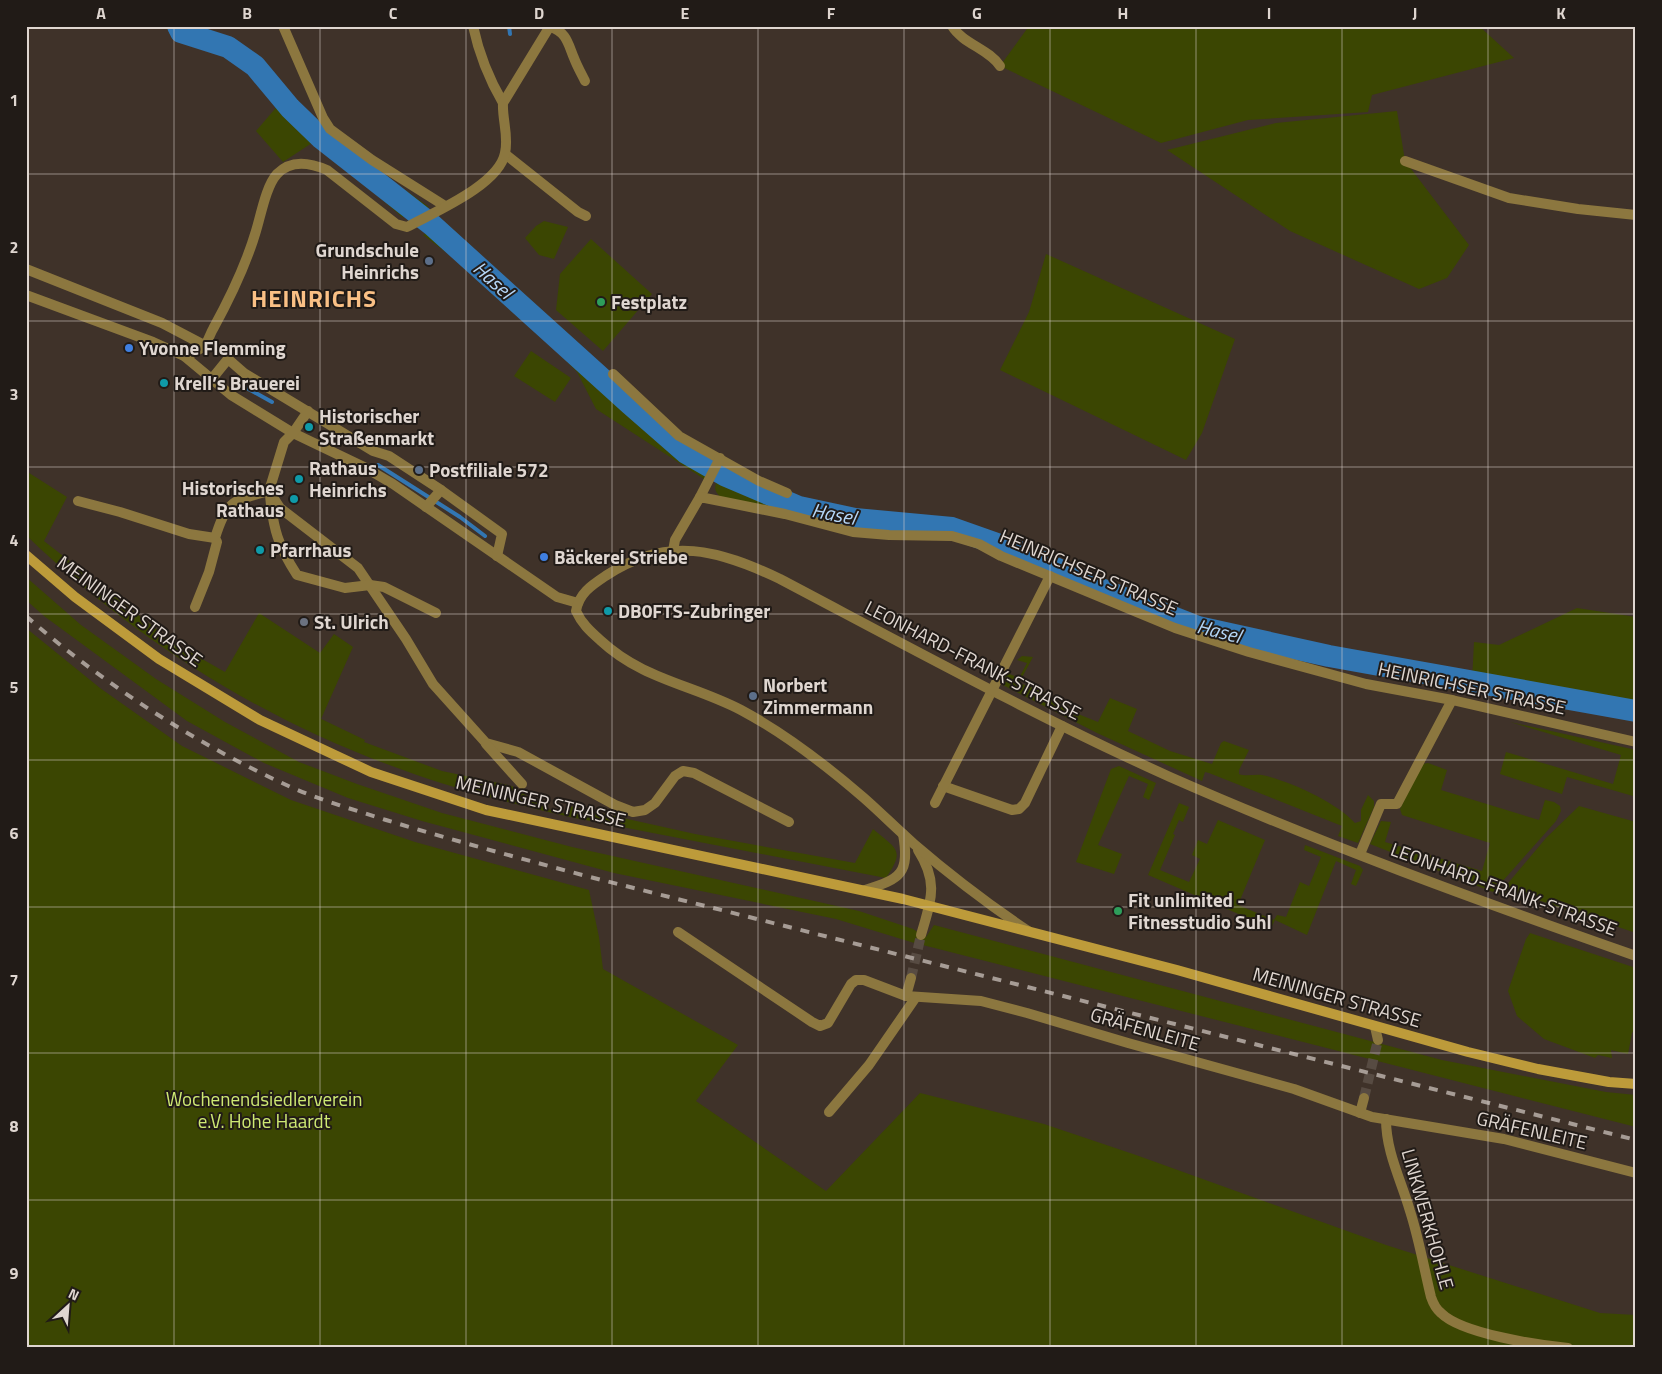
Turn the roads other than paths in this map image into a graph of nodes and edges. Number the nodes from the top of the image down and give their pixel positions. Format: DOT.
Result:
graph roads {
  1 [pos="282,26"];
  2 [pos="473,26"];
  3 [pos="952,26"];
  4 [pos="550,27"];
  5 [pos="1000,66"];
  6 [pos="585,81"];
  7 [pos="503,103"];
  8 [pos="505,154"];
  9 [pos="1405,161"];
  10 [pos="441,209"];
  11 [pos="1636,215"];
  12 [pos="586,216"];
  13 [pos="26,269"];
  14 [pos="26,295"];
  15 [pos="204,345"];
  16 [pos="184,356"];
  17 [pos="613,374"];
  18 [pos="211,380"];
  19 [pos="308,411"];
  20 [pos="293,433"];
  21 [pos="372,451"];
  22 [pos="720,458"];
  23 [pos="364,467"];
  24 [pos="270,491"];
  25 [pos="438,492"];
  26 [pos="787,493"];
  27 [pos="700,497"];
  28 [pos="78,501"];
  29 [pos="427,505"];
  30 [pos="215,538"];
  31 [pos="673,551"];
  32 [pos="26,555"];
  33 [pos="497,556"];
  34 [pos="1050,576"];
  35 [pos="370,585"];
  36 [pos="578,604"];
  37 [pos="195,606"];
  38 [pos="436,613"];
  39 [pos="992,690"];
  40 [pos="1452,700"];
  41 [pos="1062,726"];
  42 [pos="1636,742"];
  43 [pos="486,743"];
  44 [pos="522,784"];
  45 [pos="943,786"];
  46 [pos="935,802"];
  47 [pos="789,822"];
  48 [pos="903,834"];
  49 [pos="913,843"];
  50 [pos="1360,854"];
  51 [pos="865,890"];
  52 [pos="929,906"];
  53 [pos="678,932"];
  54 [pos="1032,933"];
  55 [pos="921,935"];
  56 [pos="1636,956"];
  57 [pos="911,978"];
  58 [pos="911,996"];
  59 [pos="1375,1026"];
  60 [pos="1378,1040"];
  61 [pos="1636,1084"];
  62 [pos="1364,1098"];
  63 [pos="829,1112"];
  64 [pos="1360,1112"];
  65 [pos="1386,1119"];
  66 [pos="1636,1173"];
  67 [pos="1568,1348"];
  1 -- 10 [label="street"];
  2 -- 7 [label="street"];
  3 -- 5 [label="street"];
  4 -- 6 [label="street"];
  4 -- 7 [label="street"];
  7 -- 8 [label="street"];
  8 -- 10 [label="street"];
  8 -- 12 [label="street"];
  9 -- 11 [label="street"];
  10 -- 15 [label="street"];
  13 -- 15 [label="street"];
  14 -- 16 [label="street"];
  15 -- 16 [label="street"];
  16 -- 18 [label="street"];
  17 -- 22 [label="street"];
  18 -- 19 [label="street"];
  18 -- 20 [label="street"];
  19 -- 20 [label="street"];
  19 -- 21 [label="street"];
  20 -- 23 [label="street"];
  20 -- 24 [label="street"];
  21 -- 23 [label="street"];
  21 -- 25 [label="street"];
  22 -- 26 [label="street"];
  22 -- 27 [label="street"];
  23 -- 29 [label="street"];
  24 -- 30 [label="street"];
  24 -- 35 [label="street"];
  24 -- 35 [label="street"];
  25 -- 29 [label="street"];
  25 -- 33 [label="street"];
  27 -- 31 [label="street"];
  27 -- 34 [label="street, HEINRICHSER STRASSE"];
  28 -- 30 [label="street"];
  29 -- 33 [label="street"];
  30 -- 37 [label="street"];
  31 -- 36 [label="street, LEONHARD-FRANK-STRASSE"];
  31 -- 39 [label="street, LEONHARD-FRANK-STRASSE"];
  32 -- 51 [label="main road, MEININGER STRASSE"];
  33 -- 36 [label="street"];
  34 -- 39 [label="street"];
  34 -- 40 [label="street, HEINRICHSER STRASSE"];
  35 -- 38 [label="street"];
  35 -- 43 [label="street"];
  36 -- 48 [label="street, MEININGER STRASSE"];
  39 -- 41 [label="street, LEONHARD-FRANK-STRASSE"];
  39 -- 45 [label="street"];
  40 -- 42 [label="street, HEINRICHSER STRASSE"];
  40 -- 50 [label="street, LEONHARD-FRANK-STRASSE"];
  41 -- 45 [label="street"];
  41 -- 50 [label="street, LEONHARD-FRANK-STRASSE"];
  43 -- 44 [label="street"];
  43 -- 47 [label="street"];
  45 -- 46 [label="street"];
  48 -- 49 [label="street, MEININGER STRASSE"];
  48 -- 51 [label="street"];
  49 -- 52 [label="street, MEININGER STRASSE"];
  49 -- 54 [label="street, MEININGER STRASSE"];
  50 -- 56 [label="street, LEONHARD-FRANK-STRASSE"];
  51 -- 52 [label="main road, MEININGER STRASSE"];
  52 -- 54 [label="main road, MEININGER STRASSE"];
  52 -- 55 [label="street"];
  53 -- 58 [label="street, GRÄFENLEITE"];
  54 -- 59 [label="main road, MEININGER STRASSE"];
  57 -- 58 [label="street"];
  58 -- 63 [label="street"];
  58 -- 64 [label="street, GRÄFENLEITE"];
  59 -- 60 [label="street"];
  59 -- 61 [label="main road, MEININGER STRASSE"];
  62 -- 64 [label="street"];
  64 -- 65 [label="street, GRÄFENLEITE"];
  65 -- 66 [label="street, GRÄFENLEITE"];
  65 -- 67 [label="street, LINKWERKHOHLE"];
}
